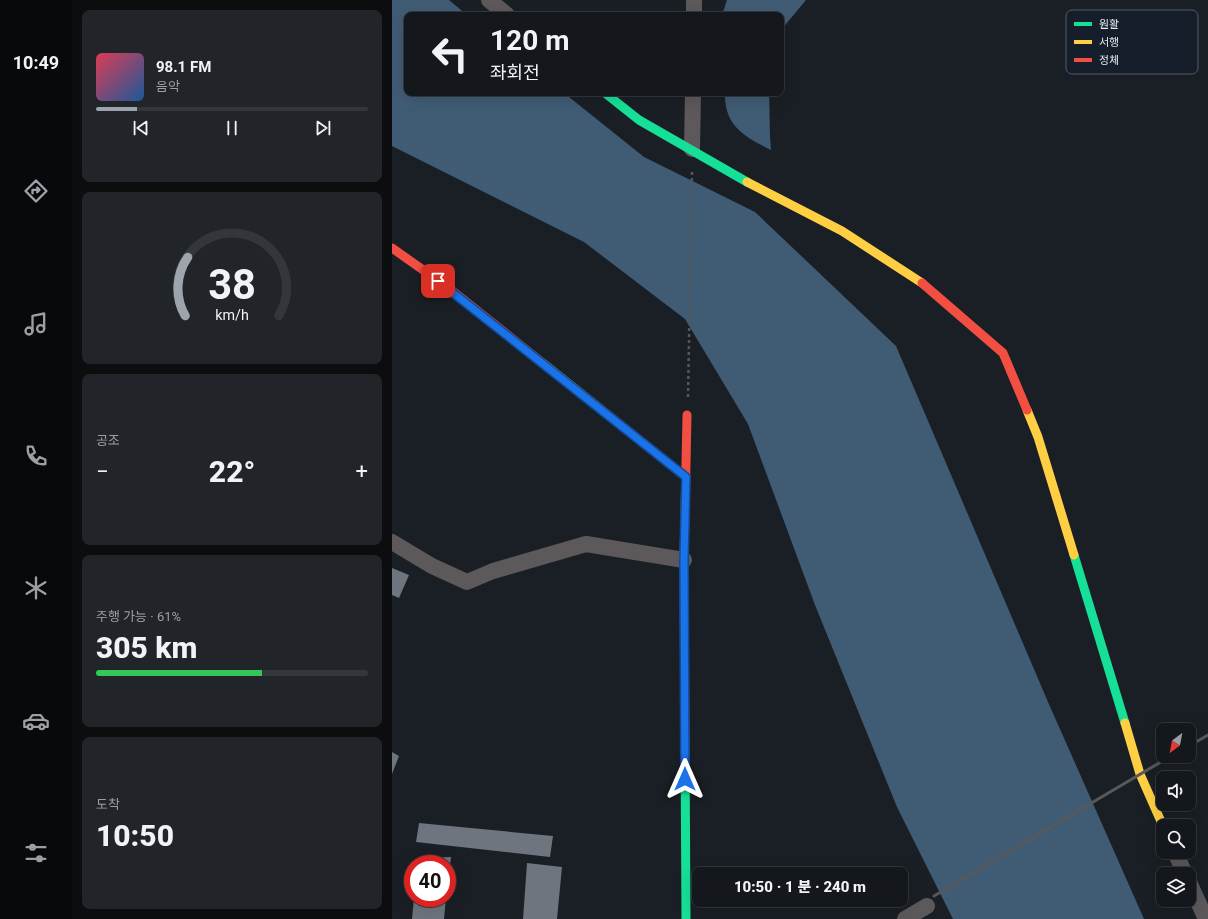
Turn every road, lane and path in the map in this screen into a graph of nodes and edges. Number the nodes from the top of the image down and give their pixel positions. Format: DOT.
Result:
graph roads {
  1 [pos="489,0"];
  2 [pos="694,0"];
  3 [pos="503,12"];
  4 [pos="694,12"];
  5 [pos="609,96"];
  6 [pos="693,96"];
  7 [pos="692,149"];
  8 [pos="392,248"];
  9 [pos="688,415"];
  10 [pos="686,477"];
  11 [pos="392,542"];
  12 [pos="684,560"];
  13 [pos="1161,819"];
  14 [pos="1196,897"];
  15 [pos="686,919"];
  16 [pos="906,919"];
  17 [pos="927,919"];
  18 [pos="1206,919"];
  1 -- 3 [label="street"];
  2 -- 4 [label="street"];
  5 -- 7 [label="street"];
  6 -- 7 [label="street"];
  7 -- 9 [label="path"];
  7 -- 13 [label="street"];
  8 -- 10 [label="street"];
  9 -- 10 [label="street"];
  10 -- 12 [label="street"];
  11 -- 12 [label="street"];
  12 -- 15 [label="street"];
  14 -- 18 [label="street"];
  16 -- 17 [label="street"];
}
